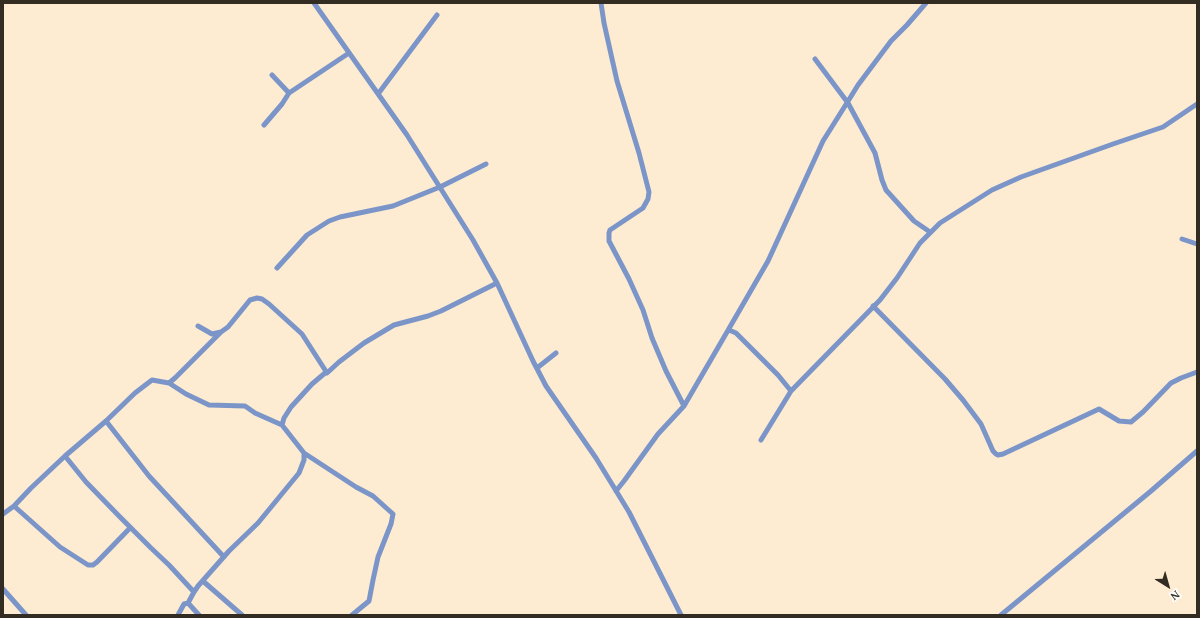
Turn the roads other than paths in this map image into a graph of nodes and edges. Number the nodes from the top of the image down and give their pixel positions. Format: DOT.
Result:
graph roads {
  1 [pos="314,3"];
  2 [pos="601,3"];
  3 [pos="926,3"];
  4 [pos="437,15"];
  5 [pos="348,53"];
  6 [pos="814,59"];
  7 [pos="272,75"];
  8 [pos="289,93"];
  9 [pos="378,94"];
  10 [pos="848,103"];
  11 [pos="1197,104"];
  12 [pos="264,125"];
  13 [pos="486,164"];
  14 [pos="440,187"];
  15 [pos="930,232"];
  16 [pos="1182,239"];
  17 [pos="1197,244"];
  18 [pos="277,268"];
  19 [pos="497,283"];
  20 [pos="873,306"];
  21 [pos="198,326"];
  22 [pos="221,332"];
  23 [pos="727,332"];
  24 [pos="556,353"];
  25 [pos="537,368"];
  26 [pos="1197,372"];
  27 [pos="327,373"];
  28 [pos="169,383"];
  29 [pos="791,391"];
  30 [pos="684,406"];
  31 [pos="106,421"];
  32 [pos="282,425"];
  33 [pos="762,440"];
  34 [pos="1197,451"];
  35 [pos="304,453"];
  36 [pos="65,456"];
  37 [pos="616,491"];
  38 [pos="14,506"];
  39 [pos="3,514"];
  40 [pos="130,528"];
  41 [pos="224,556"];
  42 [pos="204,582"];
  43 [pos="3,589"];
  44 [pos="194,592"];
  45 [pos="188,603"];
  46 [pos="26,615"];
  47 [pos="178,615"];
  48 [pos="199,615"];
  49 [pos="242,615"];
  50 [pos="352,615"];
  51 [pos="681,615"];
  52 [pos="1001,615"];
  1 -- 5 [label="street"];
  2 -- 30 [label="street"];
  3 -- 10 [label="street"];
  4 -- 9 [label="street"];
  5 -- 8 [label="street"];
  5 -- 9 [label="street"];
  6 -- 10 [label="street"];
  7 -- 8 [label="street"];
  8 -- 12 [label="street"];
  9 -- 14 [label="street"];
  10 -- 15 [label="street"];
  10 -- 23 [label="street"];
  11 -- 15 [label="street"];
  13 -- 14 [label="street"];
  14 -- 18 [label="street"];
  14 -- 19 [label="street"];
  15 -- 20 [label="street"];
  16 -- 17 [label="street"];
  19 -- 25 [label="street"];
  19 -- 27 [label="street"];
  20 -- 26 [label="street"];
  20 -- 29 [label="street"];
  21 -- 22 [label="street"];
  22 -- 27 [label="street"];
  22 -- 28 [label="street"];
  23 -- 29 [label="street"];
  23 -- 30 [label="street"];
  24 -- 25 [label="street"];
  25 -- 37 [label="street"];
  27 -- 32 [label="street"];
  28 -- 31 [label="street"];
  28 -- 32 [label="street"];
  29 -- 33 [label="street"];
  30 -- 37 [label="street"];
  31 -- 36 [label="street"];
  31 -- 41 [label="street"];
  32 -- 35 [label="street"];
  34 -- 52 [label="street"];
  35 -- 41 [label="street"];
  35 -- 50 [label="street"];
  36 -- 38 [label="street"];
  36 -- 40 [label="street"];
  37 -- 51 [label="street"];
  38 -- 39 [label="street"];
  38 -- 40 [label="street"];
  40 -- 44 [label="street"];
  41 -- 42 [label="street"];
  42 -- 44 [label="street"];
  42 -- 49 [label="street"];
  43 -- 46 [label="street"];
  44 -- 45 [label="street"];
  45 -- 47 [label="street"];
  45 -- 48 [label="street"];
}
